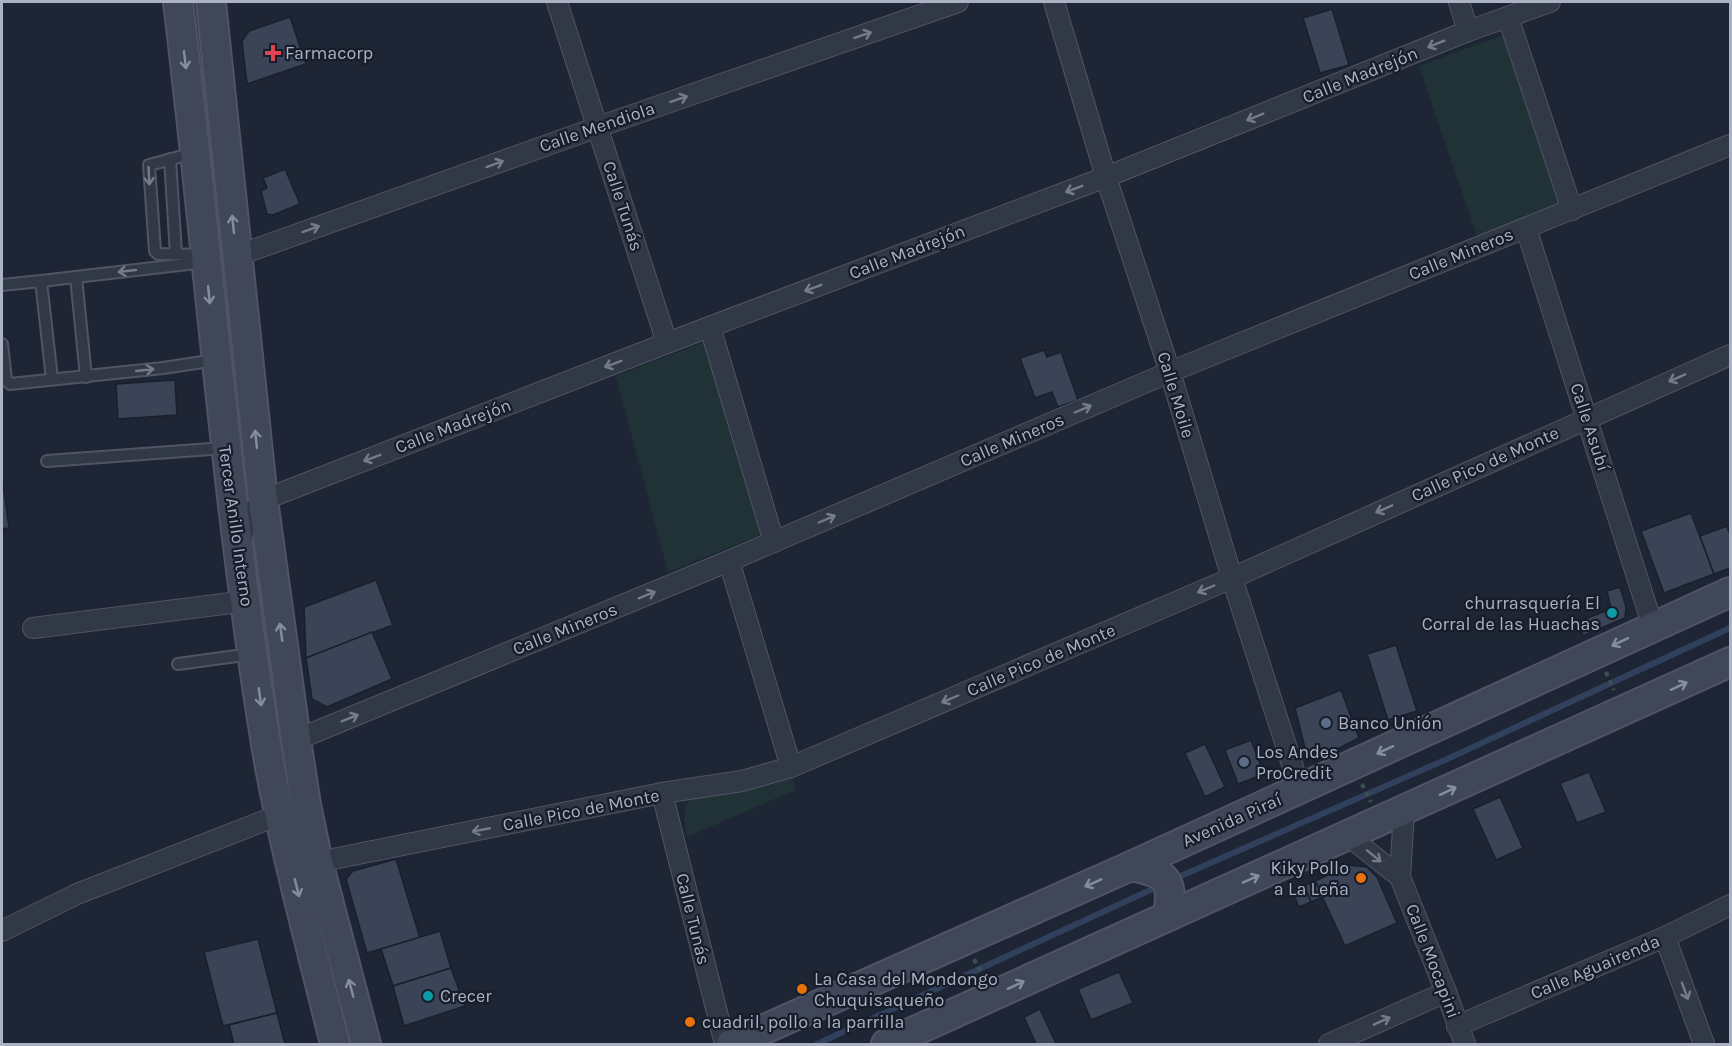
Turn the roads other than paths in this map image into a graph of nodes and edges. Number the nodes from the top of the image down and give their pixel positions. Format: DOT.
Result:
graph roads {
  1 [pos="178,2"];
  2 [pos="557,2"];
  3 [pos="958,2"];
  4 [pos="1054,2"];
  5 [pos="1459,2"];
  6 [pos="1550,2"];
  7 [pos="216,3"];
  8 [pos="1508,17"];
  9 [pos="1468,31"];
  10 [pos="598,127"];
  11 [pos="1731,144"];
  12 [pos="182,156"];
  13 [pos="1106,177"];
  14 [pos="1572,210"];
  15 [pos="1526,228"];
  16 [pos="176,254"];
  17 [pos="236,256"];
  18 [pos="205,258"];
  19 [pos="76,277"];
  20 [pos="41,281"];
  21 [pos="2,285"];
  22 [pos="710,327"];
  23 [pos="667,343"];
  24 [pos="2,344"];
  25 [pos="1731,355"];
  26 [pos="216,360"];
  27 [pos="1170,372"];
  28 [pos="86,377"];
  29 [pos="52,379"];
  30 [pos="1587,418"];
  31 [pos="225,448"];
  32 [pos="47,461"];
  33 [pos="263,500"];
  34 [pos="774,542"];
  35 [pos="240,555"];
  36 [pos="729,561"];
  37 [pos="1232,578"];
  38 [pos="1731,592"];
  39 [pos="247,601"];
  40 [pos="1653,627"];
  41 [pos="33,628"];
  42 [pos="254,653"];
  43 [pos="1731,662"];
  44 [pos="178,664"];
  45 [pos="296,740"];
  46 [pos="266,743"];
  47 [pos="791,767"];
  48 [pos="1300,789"];
  49 [pos="662,793"];
  50 [pos="306,805"];
  51 [pos="1404,811"];
  52 [pos="279,815"];
  53 [pos="1347,835"];
  54 [pos="1177,851"];
  55 [pos="318,862"];
  56 [pos="1138,868"];
  57 [pos="1400,877"];
  58 [pos="1185,902"];
  59 [pos="1731,905"];
  60 [pos="2,931"];
  61 [pos="1665,937"];
  62 [pos="1446,992"];
  63 [pos="1457,1026"];
  64 [pos="335,1044"];
  65 [pos="366,1044"];
  66 [pos="725,1044"];
  67 [pos="731,1044"];
  68 [pos="886,1044"];
  69 [pos="1329,1044"];
  70 [pos="1465,1044"];
  71 [pos="1704,1044"];
  1 -- 12 [label="main road, Tercer Anillo Interno, one-way"];
  2 -- 10 [label="street, Calle Tunás"];
  10 -- 3 [label="street, Calle Mendiola, one-way"];
  4 -- 13 [label="street, Calle Moile"];
  5 -- 9 [label="street"];
  6 -- 8 [label="street, Calle Madrejón"];
  17 -- 7 [label="main road, Tercer Anillo Interno, one-way"];
  8 -- 9 [label="street, Calle Madrejón"];
  8 -- 14 [label="street"];
  9 -- 13 [label="street, Calle Madrejón, one-way"];
  17 -- 10 [label="street, Calle Mendiola, one-way"];
  10 -- 23 [label="street, Calle Tunás"];
  11 -- 14 [label="street, Calle Mineros"];
  12 -- 16 [label="lane"];
  12 -- 16 [label="lane, one-way"];
  12 -- 18 [label="main road, Tercer Anillo Interno"];
  13 -- 22 [label="street, Calle Madrejón, one-way"];
  13 -- 27 [label="street, Calle Moile"];
  14 -- 15 [label="street, Calle Mineros"];
  15 -- 27 [label="street, Calle Mineros"];
  15 -- 30 [label="street, Calle Asubí"];
  16 -- 18 [label="lane"];
  33 -- 17 [label="main road, Tercer Anillo Interno, one-way"];
  18 -- 19 [label="lane, one-way"];
  18 -- 26 [label="main road, Tercer Anillo Interno, one-way"];
  19 -- 20 [label="lane"];
  19 -- 28 [label="lane"];
  20 -- 21 [label="lane"];
  20 -- 29 [label="lane"];
  22 -- 23 [label="street, Calle Madrejón"];
  22 -- 34 [label="street"];
  23 -- 33 [label="street, Calle Madrejón, one-way"];
  24 -- 29 [label="lane"];
  25 -- 30 [label="street, Calle Pico de Monte, one-way"];
  28 -- 26 [label="lane, one-way"];
  26 -- 31 [label="main road, Tercer Anillo Interno"];
  34 -- 27 [label="street, Calle Mineros, one-way"];
  27 -- 37 [label="street, Calle Moile"];
  28 -- 29 [label="lane"];
  30 -- 37 [label="street, Calle Pico de Monte, one-way"];
  30 -- 40 [label="street, Calle Asubí"];
  31 -- 32 [label="lane"];
  31 -- 33 [label="street"];
  31 -- 35 [label="main road, Tercer Anillo Interno"];
  33 -- 35 [label="street"];
  45 -- 33 [label="main road, Tercer Anillo Interno, one-way"];
  34 -- 36 [label="street, Calle Mineros"];
  35 -- 39 [label="main road, Tercer Anillo Interno"];
  45 -- 36 [label="street, Calle Mineros, one-way"];
  36 -- 47 [label="street"];
  37 -- 47 [label="street, Calle Pico de Monte, one-way"];
  37 -- 48 [label="street, Calle Moile"];
  38 -- 40 [label="main road, Avenida Piraí"];
  39 -- 41 [label="street"];
  39 -- 42 [label="main road, Tercer Anillo Interno"];
  40 -- 48 [label="main road, Avenida Piraí, one-way"];
  42 -- 44 [label="lane"];
  42 -- 46 [label="main road, Tercer Anillo Interno, one-way"];
  51 -- 43 [label="main road, one-way"];
  45 -- 50 [label="main road, Tercer Anillo Interno"];
  46 -- 50 [label="main road"];
  46 -- 52 [label="main road, Tercer Anillo Interno"];
  47 -- 49 [label="street, Calle Pico de Monte"];
  48 -- 54 [label="main road, Avenida Piraí"];
  49 -- 55 [label="street, Calle Pico de Monte, one-way"];
  49 -- 66 [label="street, Calle Tunás"];
  50 -- 55 [label="main road, Tercer Anillo Interno"];
  51 -- 53 [label="main road"];
  51 -- 57 [label="street, Calle Mocapini"];
  52 -- 60 [label="street"];
  52 -- 64 [label="main road, Tercer Anillo Interno, one-way"];
  53 -- 57 [label="street, Calle Mocapini, one-way"];
  58 -- 53 [label="main road, one-way"];
  54 -- 56 [label="main road, Avenida Piraí"];
  54 -- 58 [label="main road"];
  65 -- 55 [label="main road, Tercer Anillo Interno, one-way"];
  56 -- 58 [label="main road"];
  56 -- 67 [label="main road, Avenida Piraí, one-way"];
  57 -- 62 [label="street, Calle Mocapini"];
  68 -- 58 [label="main road, one-way"];
  59 -- 61 [label="street, Calle Aguairenda"];
  61 -- 63 [label="street, Calle Aguairenda"];
  61 -- 71 [label="street, one-way"];
  62 -- 63 [label="street, Calle Mocapini"];
  69 -- 62 [label="street, one-way"];
  63 -- 70 [label="street, Calle Mocapini"];
}
